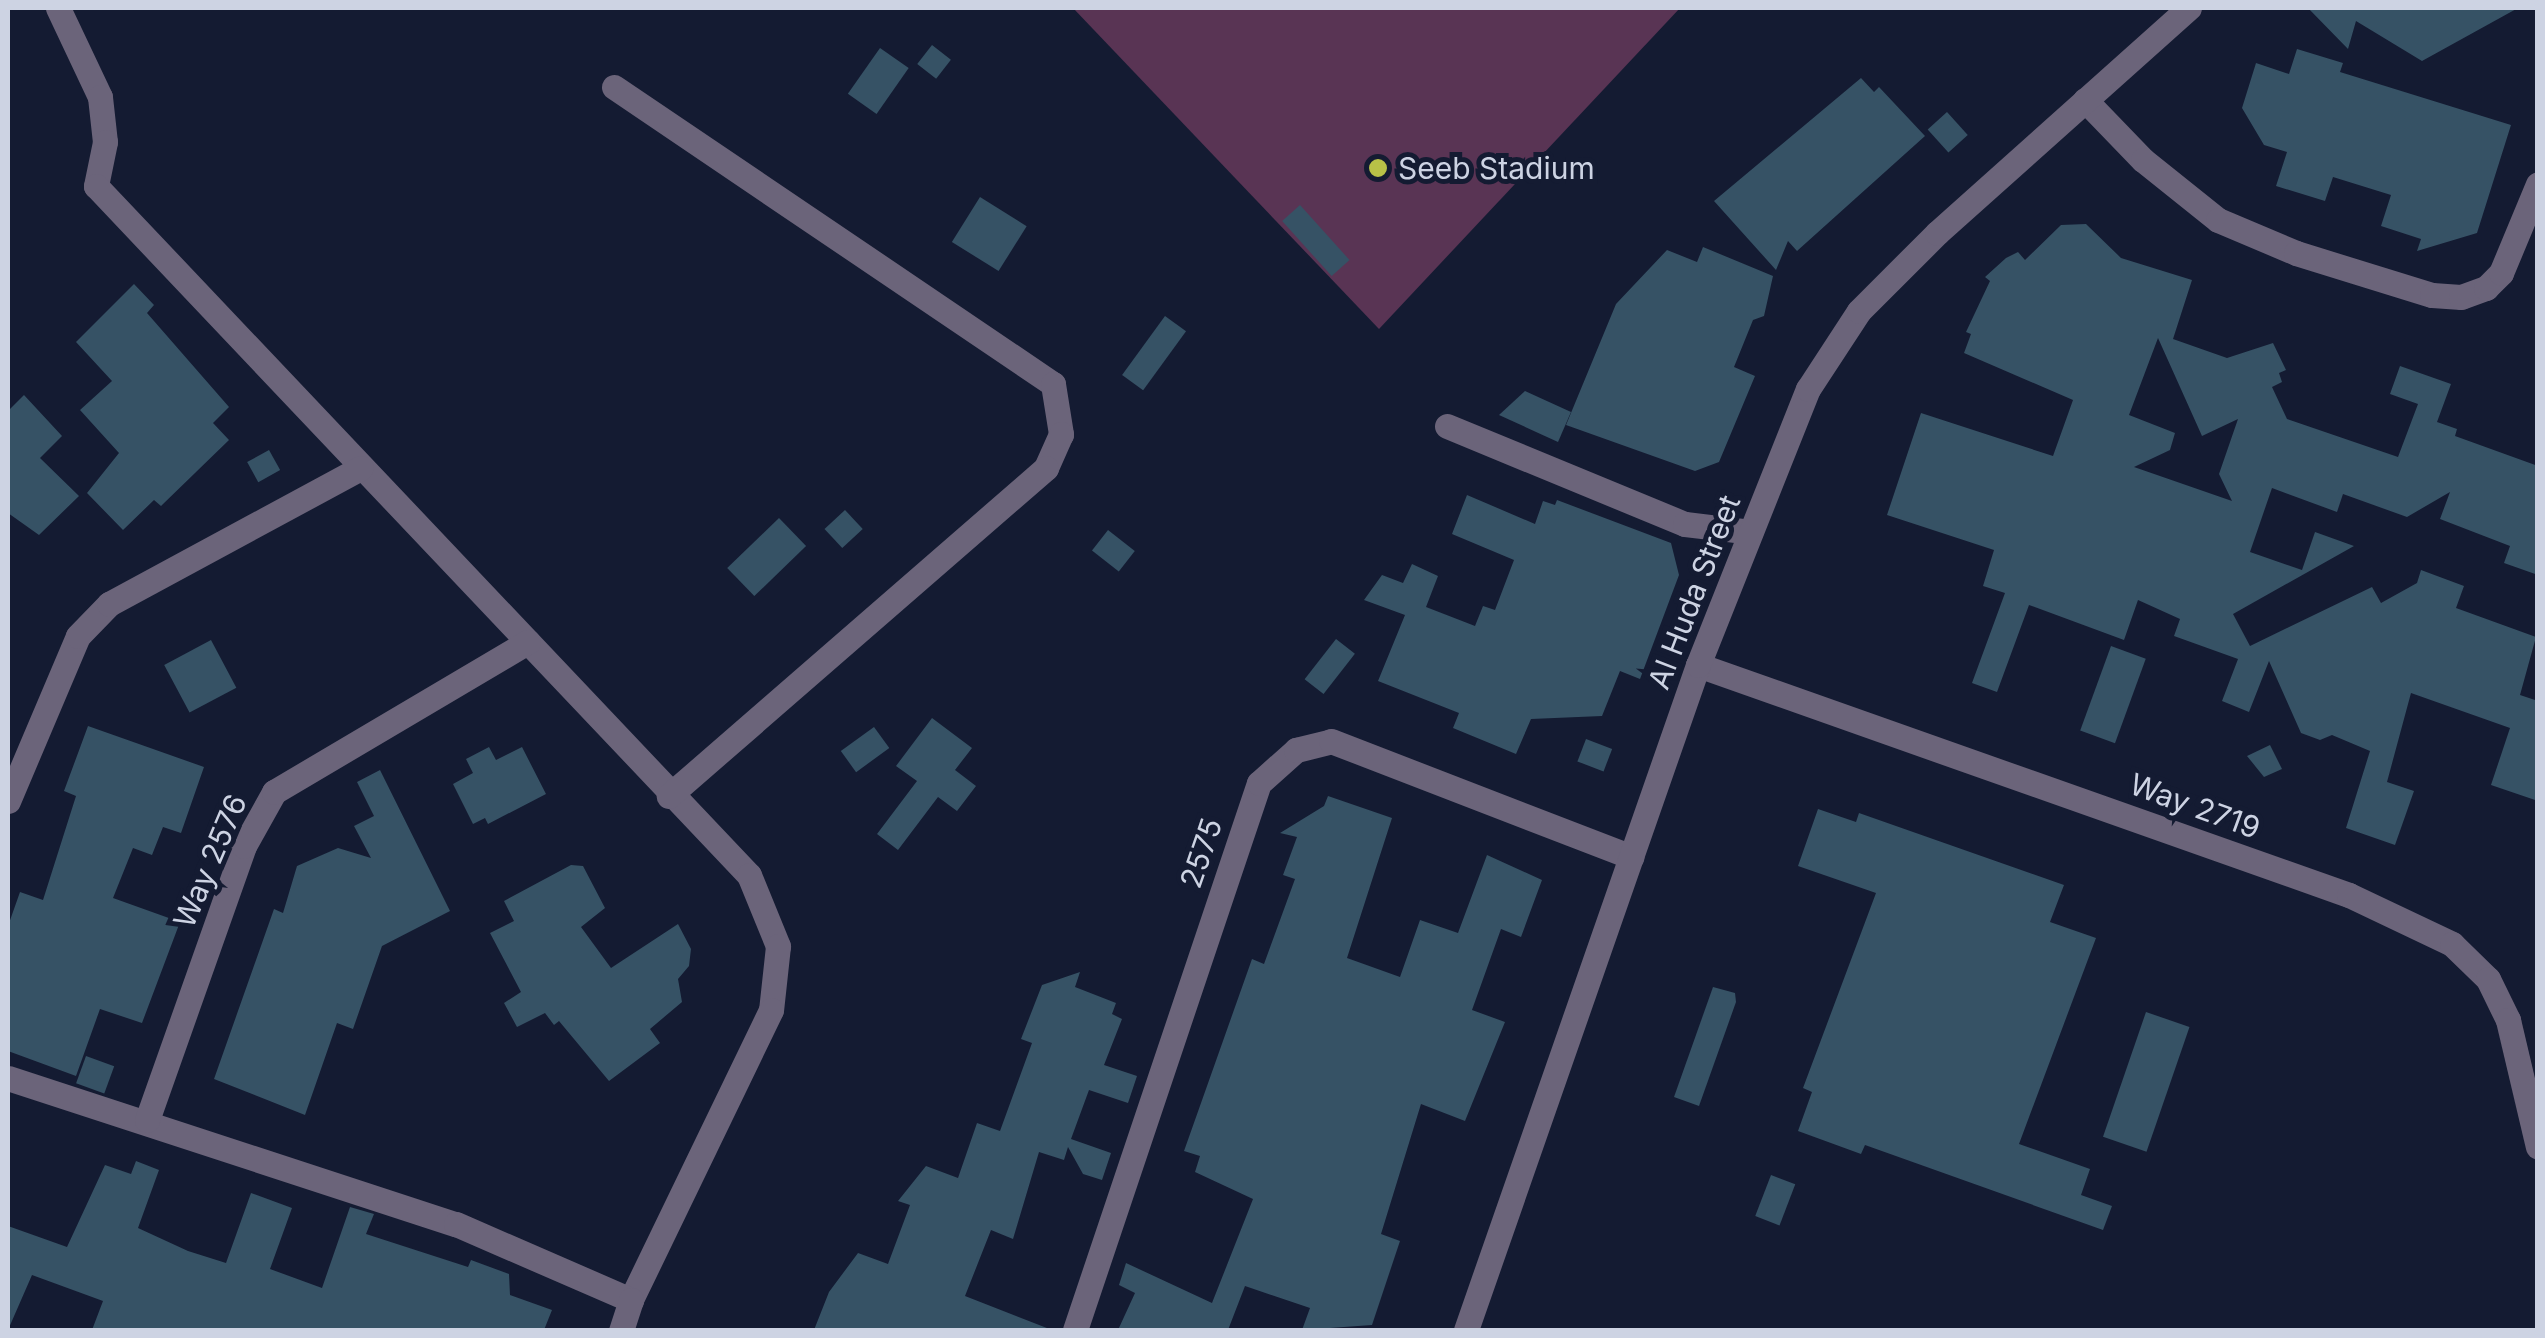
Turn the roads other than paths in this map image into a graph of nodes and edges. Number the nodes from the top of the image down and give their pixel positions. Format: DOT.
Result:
graph roads {
  1 [pos="58,8"];
  2 [pos="2189,8"];
  3 [pos="614,87"];
  4 [pos="2085,100"];
  5 [pos="2538,184"];
  6 [pos="1448,426"];
  7 [pos="361,468"];
  8 [pos="1752,532"];
  9 [pos="528,642"];
  10 [pos="1698,665"];
  11 [pos="669,796"];
  12 [pos="8,801"];
  13 [pos="1632,857"];
  14 [pos="8,1078"];
  15 [pos="147,1120"];
  16 [pos="2538,1147"];
  17 [pos="631,1300"];
  18 [pos="621,1330"];
  19 [pos="1075,1330"];
  20 [pos="1466,1330"];
  1 -- 7 [label="street"];
  2 -- 4 [label="street, Al Huda Street"];
  3 -- 11 [label="street"];
  4 -- 5 [label="street"];
  4 -- 8 [label="street, Al Huda Street"];
  6 -- 8 [label="street"];
  7 -- 9 [label="street"];
  7 -- 12 [label="street"];
  8 -- 10 [label="street, Al Huda Street"];
  9 -- 11 [label="street"];
  9 -- 15 [label="street, Way 2576"];
  10 -- 13 [label="street, Al Huda Street"];
  10 -- 16 [label="street, Way 2719"];
  11 -- 17 [label="street"];
  13 -- 19 [label="street, 2575"];
  13 -- 20 [label="street, Al Huda Street"];
  14 -- 15 [label="street"];
  15 -- 17 [label="street"];
  17 -- 18 [label="street"];
}
